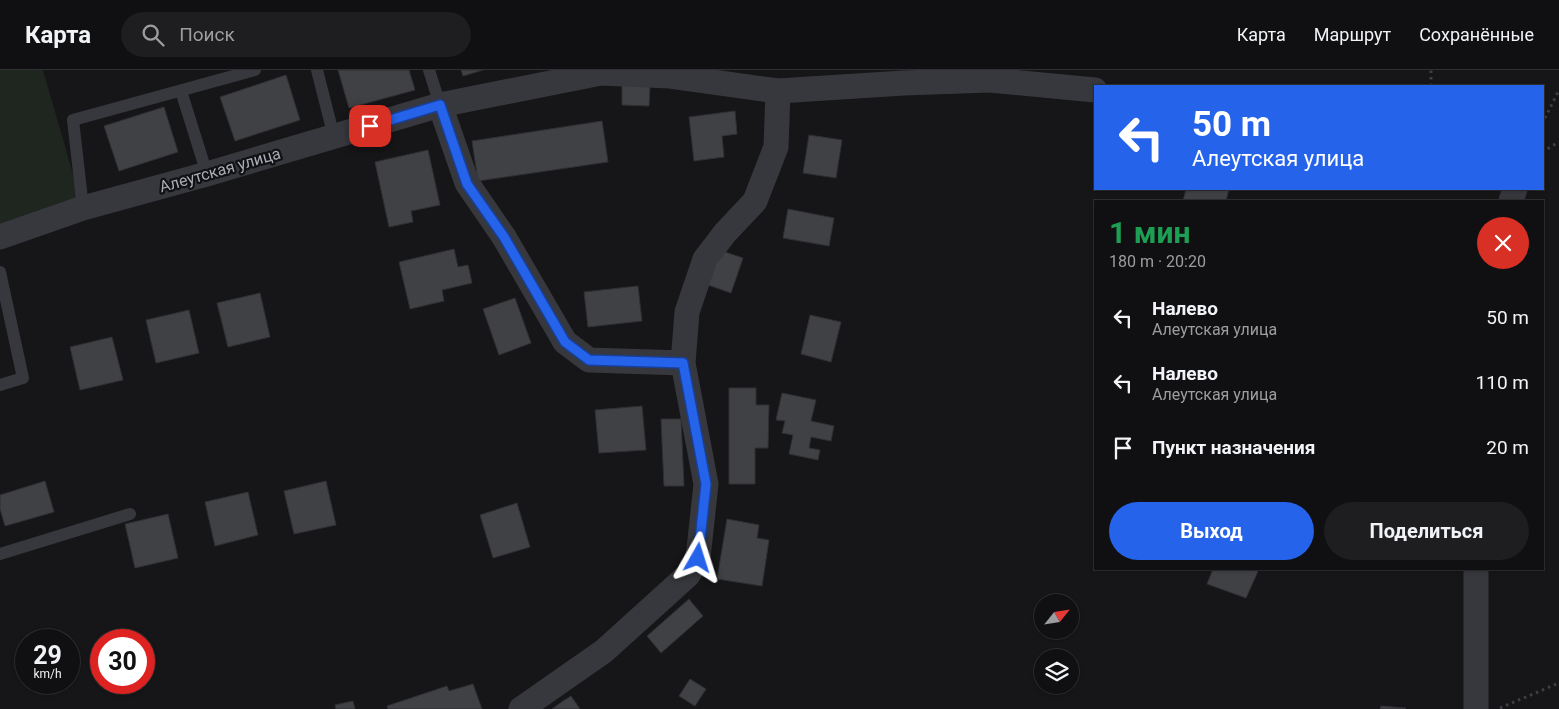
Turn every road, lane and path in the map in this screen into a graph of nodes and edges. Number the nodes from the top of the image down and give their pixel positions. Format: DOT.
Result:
graph roads {
  1 [pos="255,70"];
  2 [pos="317,70"];
  3 [pos="428,70"];
  4 [pos="1431,70"];
  5 [pos="1431,85"];
  6 [pos="778,90"];
  7 [pos="1094,90"];
  8 [pos="1559,90"];
  9 [pos="180,91"];
  10 [pos="440,105"];
  11 [pos="1544,120"];
  12 [pos="334,137"];
  13 [pos="1559,142"];
  14 [pos="1544,151"];
  15 [pos="207,174"];
  16 [pos="83,208"];
  17 [pos="0,237"];
  18 [pos="0,272"];
  19 [pos="683,363"];
  20 [pos="0,385"];
  21 [pos="130,514"];
  22 [pos="0,554"];
  23 [pos="1476,570"];
  24 [pos="1559,683"];
  25 [pos="521,709"];
  26 [pos="1476,709"];
  27 [pos="1498,709"];
  1 -- 9 [label="lane"];
  2 -- 12 [label="lane"];
  3 -- 10 [label="lane"];
  4 -- 5 [label="path"];
  6 -- 7 [label="street, Алеутская улица"];
  6 -- 10 [label="street, Алеутская улица"];
  6 -- 19 [label="street"];
  8 -- 11 [label="path"];
  9 -- 15 [label="lane"];
  9 -- 16 [label="lane"];
  10 -- 12 [label="street, Алеутская улица"];
  10 -- 19 [label="street"];
  12 -- 15 [label="street, Алеутская улица"];
  13 -- 14 [label="path"];
  15 -- 16 [label="street, Алеутская улица"];
  16 -- 17 [label="street, Алеутская улица"];
  18 -- 20 [label="lane"];
  19 -- 25 [label="street"];
  21 -- 22 [label="lane"];
  23 -- 26 [label="street"];
  24 -- 27 [label="path"];
}
